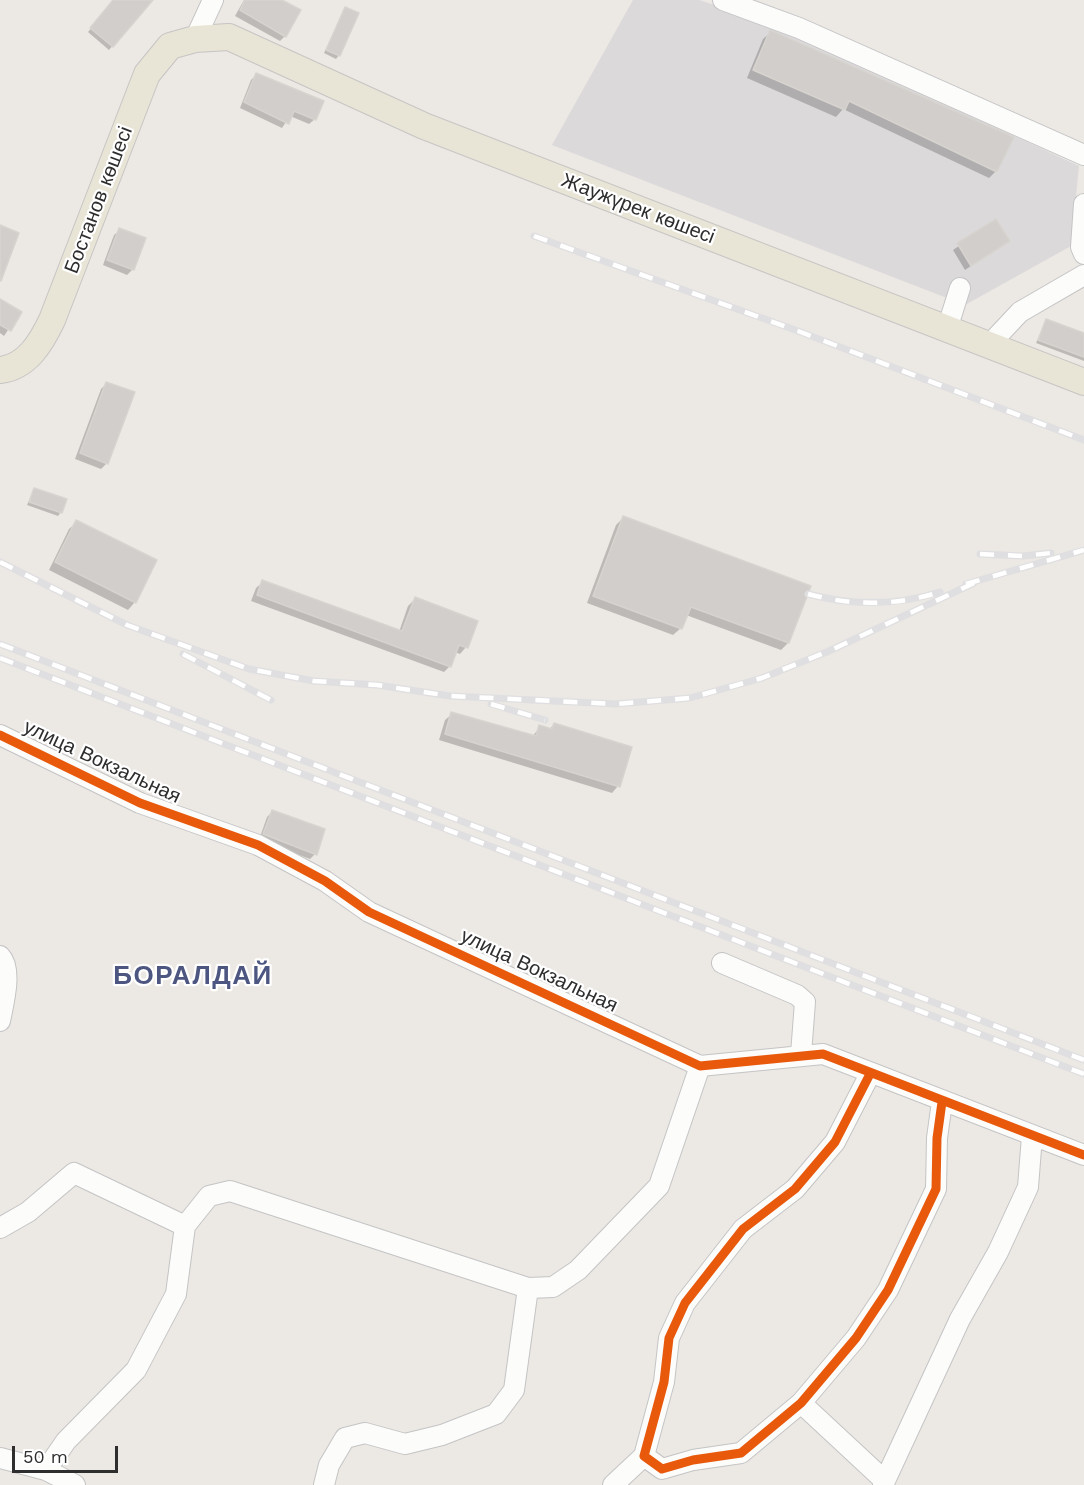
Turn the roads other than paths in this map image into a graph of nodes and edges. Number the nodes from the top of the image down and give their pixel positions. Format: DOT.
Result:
graph roads {
  1 [pos="213,0"];
  2 [pos="723,0"];
  3 [pos="195,39"];
  4 [pos="1084,155"];
  5 [pos="1084,204"];
  6 [pos="1084,254"];
  7 [pos="1084,275"];
  8 [pos="960,288"];
  9 [pos="947,329"];
  10 [pos="989,345"];
  11 [pos="4,370"];
  12 [pos="1084,382"];
  13 [pos="0,735"];
  14 [pos="0,956"];
  15 [pos="722,963"];
  16 [pos="0,1021"];
  17 [pos="801,1054"];
  18 [pos="700,1066"];
  19 [pos="870,1074"];
  20 [pos="942,1102"];
  21 [pos="1032,1136"];
  22 [pos="1084,1155"];
  23 [pos="185,1226"];
  24 [pos="0,1228"];
  25 [pos="528,1288"];
  26 [pos="801,1403"];
  27 [pos="644,1456"];
  28 [pos="0,1458"];
  29 [pos="46,1470"];
  30 [pos="661,1477"];
  31 [pos="884,1483"];
  32 [pos="75,1485"];
  33 [pos="324,1485"];
  34 [pos="613,1485"];
  1 -- 3 [label="street"];
  2 -- 4 [label="street"];
  3 -- 9 [label="main road, Жаужүрек көшесі"];
  3 -- 11 [label="main road, Бостанов көшесі"];
  5 -- 6 [label="street"];
  7 -- 10 [label="street"];
  8 -- 9 [label="street"];
  9 -- 10 [label="main road, Жаужүрек көшесі"];
  10 -- 12 [label="main road, Жаужүрек көшесі"];
  13 -- 18 [label="street, улица Вокзальная"];
  14 -- 16 [label="street"];
  15 -- 17 [label="street"];
  17 -- 18 [label="street"];
  17 -- 19 [label="street"];
  18 -- 25 [label="street"];
  19 -- 20 [label="street"];
  19 -- 27 [label="street"];
  20 -- 21 [label="street"];
  20 -- 26 [label="street"];
  21 -- 22 [label="street"];
  21 -- 31 [label="street"];
  23 -- 24 [label="street"];
  23 -- 25 [label="street"];
  23 -- 29 [label="street"];
  25 -- 33 [label="street"];
  26 -- 30 [label="street"];
  26 -- 31 [label="street"];
  27 -- 30 [label="street"];
  27 -- 34 [label="street"];
  28 -- 29 [label="street"];
  29 -- 32 [label="street"];
}
